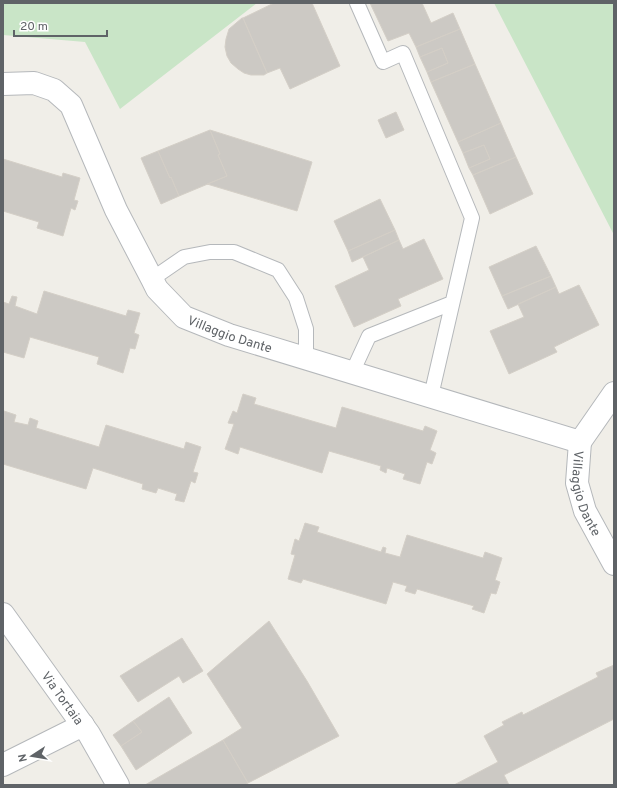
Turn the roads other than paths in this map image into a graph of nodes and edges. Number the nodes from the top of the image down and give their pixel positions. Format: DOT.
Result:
graph roads {
  1 [pos="357,3"];
  2 [pos="3,84"];
  3 [pos="152,279"];
  4 [pos="452,303"];
  5 [pos="306,358"];
  6 [pos="352,373"];
  7 [pos="614,393"];
  8 [pos="431,396"];
  9 [pos="580,442"];
  10 [pos="614,564"];
  11 [pos="3,614"];
  12 [pos="82,725"];
  13 [pos="3,765"];
  14 [pos="118,785"];
  1 -- 4 [label="lane"];
  2 -- 3 [label="street, Villaggio Dante"];
  3 -- 5 [label="street, Villaggio Dante"];
  3 -- 5 [label="lane"];
  4 -- 6 [label="lane"];
  4 -- 8 [label="lane"];
  5 -- 6 [label="street, Villaggio Dante"];
  6 -- 8 [label="street, Villaggio Dante"];
  7 -- 9 [label="street, Villaggio Dante"];
  8 -- 9 [label="street, Villaggio Dante"];
  9 -- 10 [label="street, Villaggio Dante"];
  11 -- 12 [label="street, Via Tortaia"];
  12 -- 13 [label="street"];
  12 -- 14 [label="street, Via Tortaia"];
}
